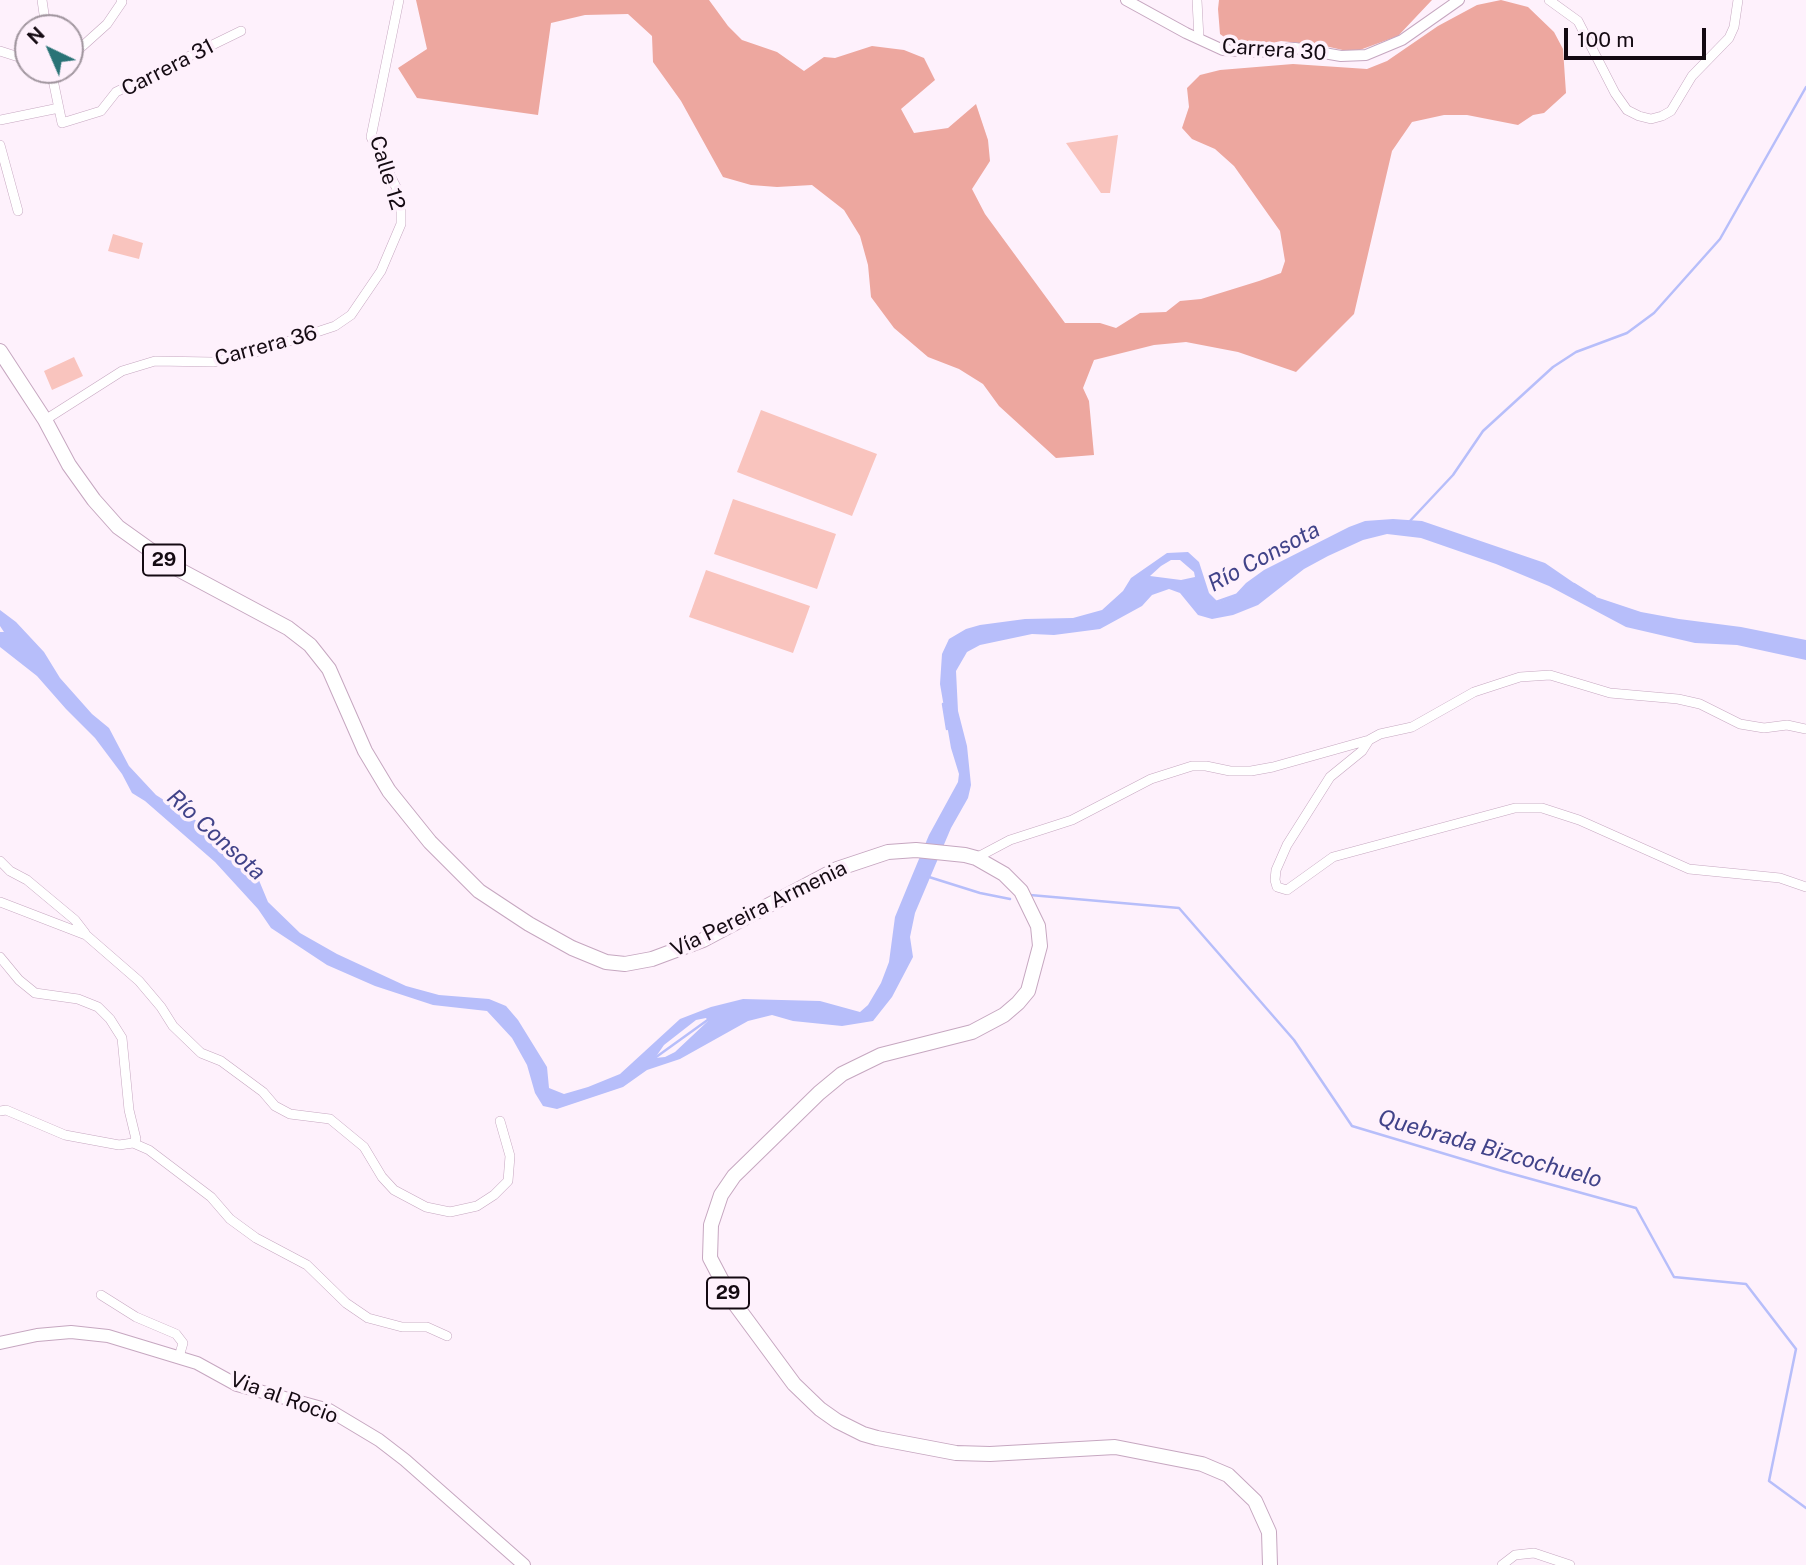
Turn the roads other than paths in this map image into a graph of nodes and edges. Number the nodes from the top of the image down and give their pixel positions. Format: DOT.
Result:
graph roads {
  1 [pos="121,0"];
  2 [pos="399,0"];
  3 [pos="1126,0"];
  4 [pos="1197,0"];
  5 [pos="1459,0"];
  6 [pos="1549,0"];
  7 [pos="1738,0"];
  8 [pos="241,31"];
  9 [pos="1199,39"];
  10 [pos="84,45"];
  11 [pos="54,84"];
  12 [pos="59,108"];
  13 [pos="0,120"];
  14 [pos="0,145"];
  15 [pos="18,211"];
  16 [pos="335,326"];
  17 [pos="0,351"];
  18 [pos="45,420"];
  19 [pos="1806,729"];
  20 [pos="1369,740"];
  21 [pos="976,858"];
  22 [pos="0,861"];
  23 [pos="1806,887"];
  24 [pos="0,902"];
  25 [pos="86,935"];
  26 [pos="0,957"];
  27 [pos="0,1111"];
  28 [pos="500,1121"];
  29 [pos="133,1143"];
  30 [pos="101,1295"];
  31 [pos="447,1336"];
  32 [pos="0,1343"];
  33 [pos="179,1357"];
  34 [pos="524,1565"];
  35 [pos="1270,1565"];
  36 [pos="1502,1565"];
  37 [pos="1570,1565"];
  1 -- 10 [label="street"];
  2 -- 16 [label="street, Calle 12"];
  3 -- 9 [label="street, Carrera 30"];
  4 -- 9 [label="street"];
  5 -- 9 [label="street, Carrera 30"];
  6 -- 7 [label="street"];
  8 -- 12 [label="street, Carrera 31"];
  11 -- 12 [label="street"];
  12 -- 13 [label="street"];
  14 -- 15 [label="street"];
  16 -- 18 [label="street, Carrera 36"];
  17 -- 18 [label="main road, Vía Pereira Armenia / 29"];
  18 -- 21 [label="main road, Vía Pereira Armenia / 29"];
  19 -- 20 [label="street"];
  20 -- 21 [label="street"];
  20 -- 23 [label="street"];
  21 -- 35 [label="main road, 29"];
  22 -- 25 [label="street"];
  24 -- 25 [label="street"];
  25 -- 28 [label="street"];
  26 -- 29 [label="street"];
  27 -- 29 [label="street"];
  29 -- 31 [label="street"];
  30 -- 33 [label="street"];
  32 -- 33 [label="main road, Via al Rocio"];
  33 -- 34 [label="main road, Via al Rocio"];
  36 -- 37 [label="street"];
}
